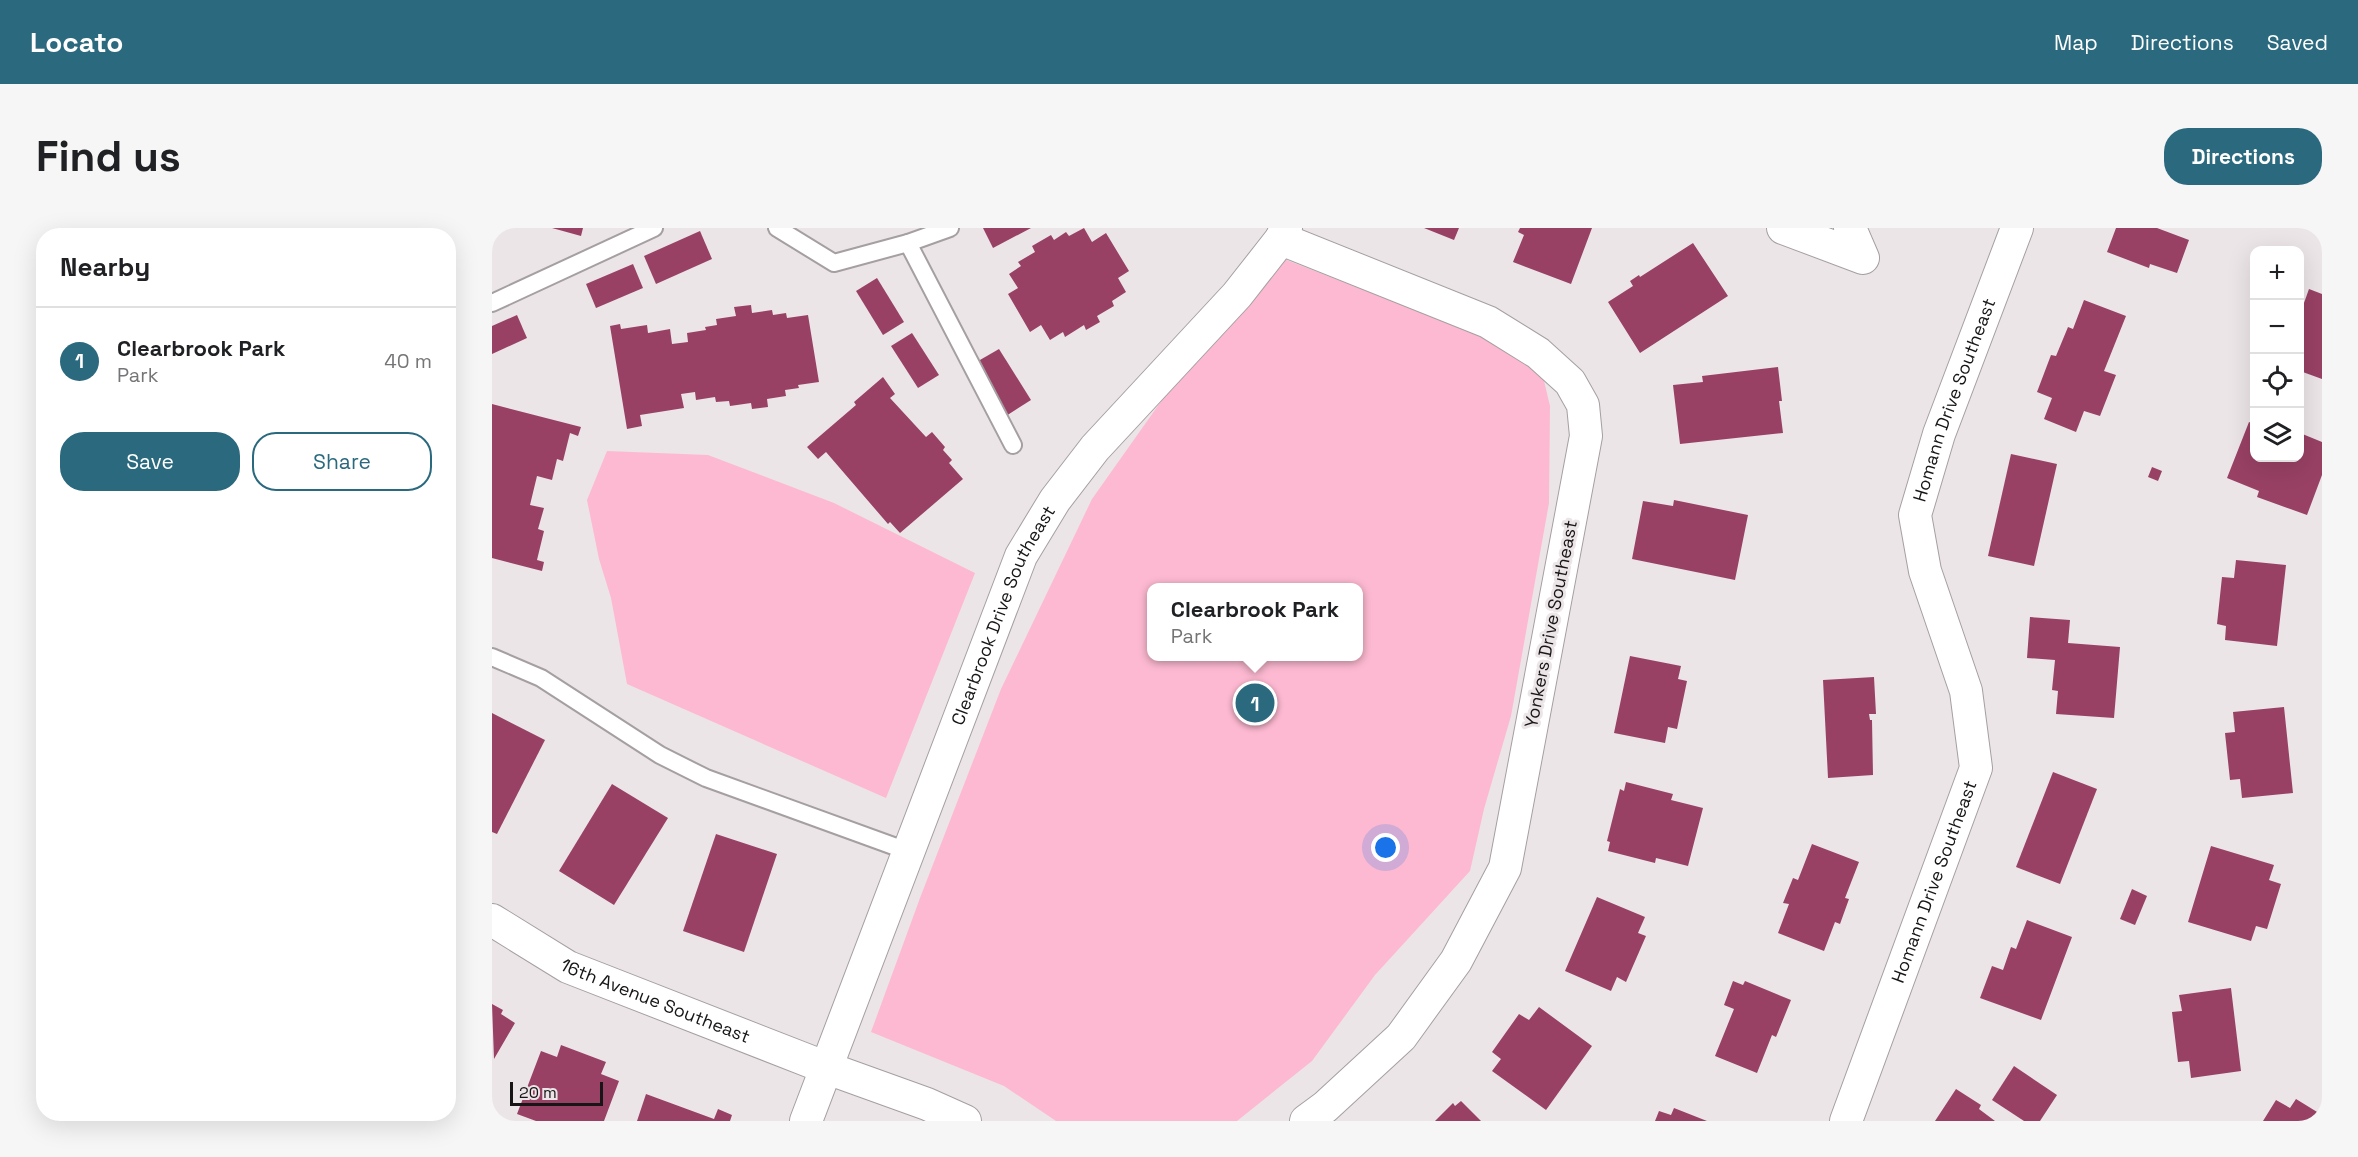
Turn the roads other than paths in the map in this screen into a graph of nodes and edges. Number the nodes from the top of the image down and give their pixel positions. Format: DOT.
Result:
graph roads {
  1 [pos="654,228"];
  2 [pos="777,228"];
  3 [pos="950,228"];
  4 [pos="1783,228"];
  5 [pos="1850,228"];
  6 [pos="2017,228"];
  7 [pos="1277,232"];
  8 [pos="908,243"];
  9 [pos="492,303"];
  10 [pos="1013,445"];
  11 [pos="492,657"];
  12 [pos="910,852"];
  13 [pos="492,920"];
  14 [pos="827,1068"];
  15 [pos="806,1121"];
  16 [pos="965,1121"];
  17 [pos="1305,1121"];
  18 [pos="1845,1121"];
  1 -- 9 [label="lane"];
  2 -- 8 [label="lane"];
  3 -- 8 [label="lane"];
  4 -- 5 [label="street"];
  6 -- 18 [label="street, Homann Drive Southeast"];
  7 -- 12 [label="street, Clearbrook Drive Southeast"];
  7 -- 17 [label="street, Yonkers Drive Southeast"];
  8 -- 10 [label="lane"];
  11 -- 12 [label="lane"];
  12 -- 14 [label="street, Clearbrook Drive Southeast"];
  13 -- 14 [label="street, 16th Avenue Southeast"];
  14 -- 15 [label="street, Clearbrook Drive Southeast"];
  14 -- 16 [label="street, 16th Avenue Southeast"];
}
